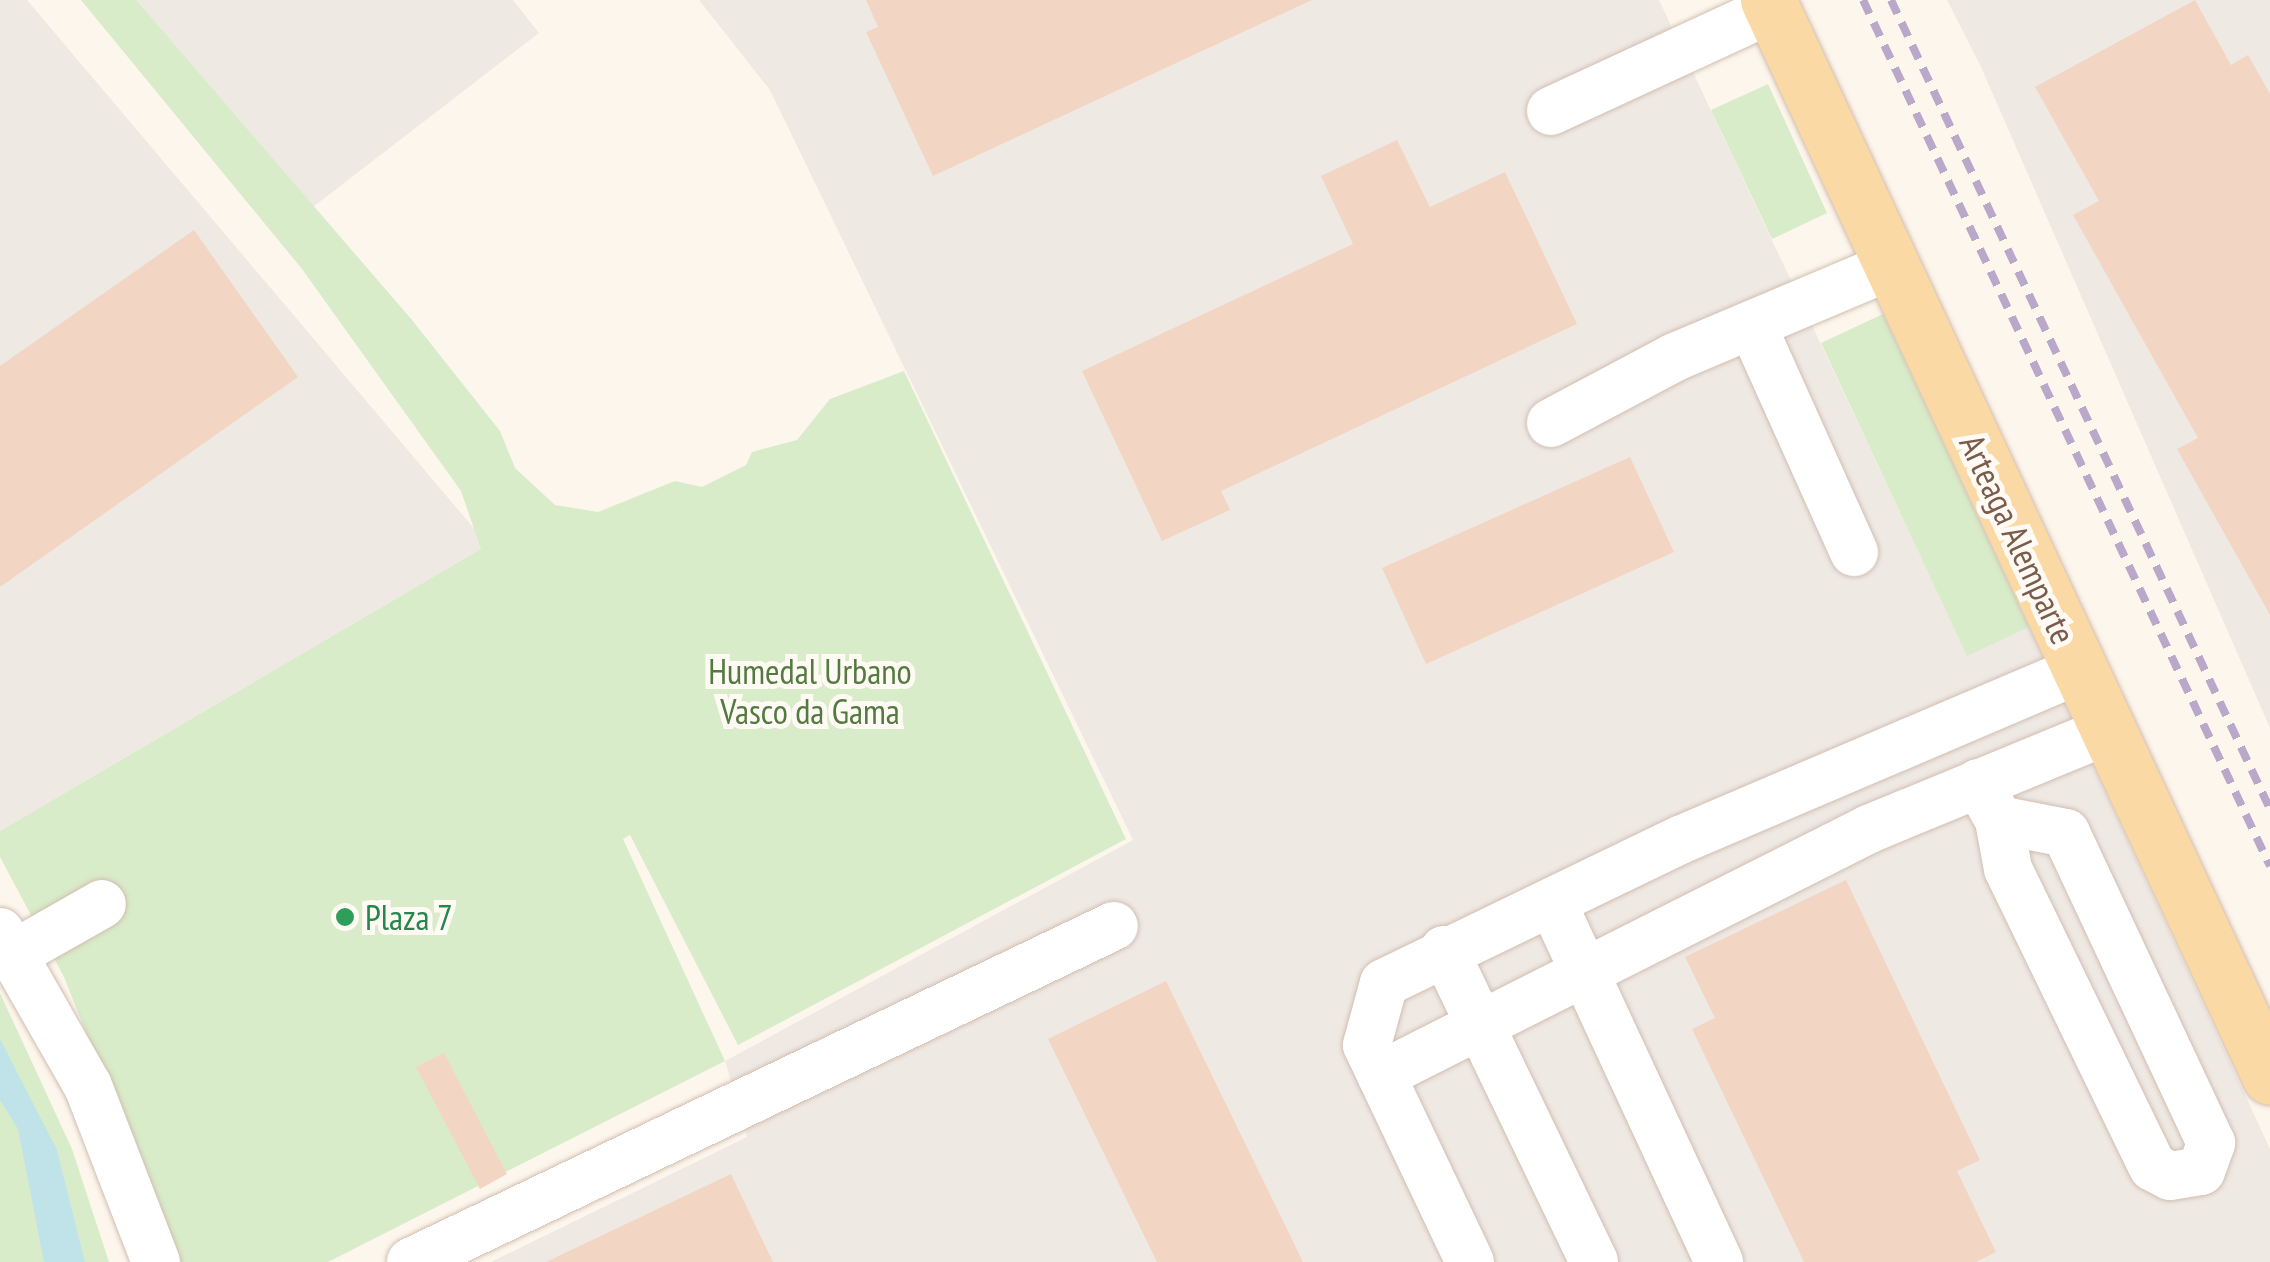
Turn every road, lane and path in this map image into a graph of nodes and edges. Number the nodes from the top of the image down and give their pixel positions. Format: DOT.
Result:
graph roads {
  1 [pos="1770,4"];
  2 [pos="1551,110"];
  3 [pos="1890,266"];
  4 [pos="1752,325"];
  5 [pos="1551,423"];
  6 [pos="1854,552"];
  7 [pos="2079,670"];
  8 [pos="2107,731"];
  9 [pos="1838,770"];
  10 [pos="1989,801"];
  11 [pos="1869,829"];
  12 [pos="1552,902"];
  13 [pos="102,904"];
  14 [pos="1114,926"];
  15 [pos="7,943"];
  16 [pos="1444,950"];
  17 [pos="1583,968"];
  18 [pos="1480,1020"];
  19 [pos="1381,1076"];
  20 [pos="2270,1077"];
  21 [pos="156,1262"];
  22 [pos="410,1262"];
  23 [pos="1470,1262"];
  24 [pos="1594,1262"];
  25 [pos="1719,1262"];
  1 -- 2 [label="street"];
  1 -- 3 [label="main road, Arteaga Alemparte"];
  3 -- 4 [label="street"];
  3 -- 7 [label="main road, Arteaga Alemparte"];
  4 -- 5 [label="street"];
  4 -- 6 [label="street"];
  7 -- 8 [label="main road, Arteaga Alemparte"];
  7 -- 9 [label="street"];
  8 -- 10 [label="street"];
  8 -- 20 [label="main road, Arteaga Alemparte"];
  9 -- 11 [label="street"];
  9 -- 12 [label="street"];
  10 -- 10 [label="street"];
  10 -- 11 [label="street"];
  11 -- 17 [label="street"];
  12 -- 16 [label="street"];
  12 -- 17 [label="street"];
  13 -- 15 [label="street"];
  14 -- 22 [label="street"];
  15 -- 21 [label="street"];
  16 -- 18 [label="street"];
  16 -- 19 [label="street"];
  17 -- 18 [label="street"];
  17 -- 25 [label="street"];
  18 -- 19 [label="street"];
  18 -- 24 [label="street"];
  19 -- 23 [label="street"];
}
